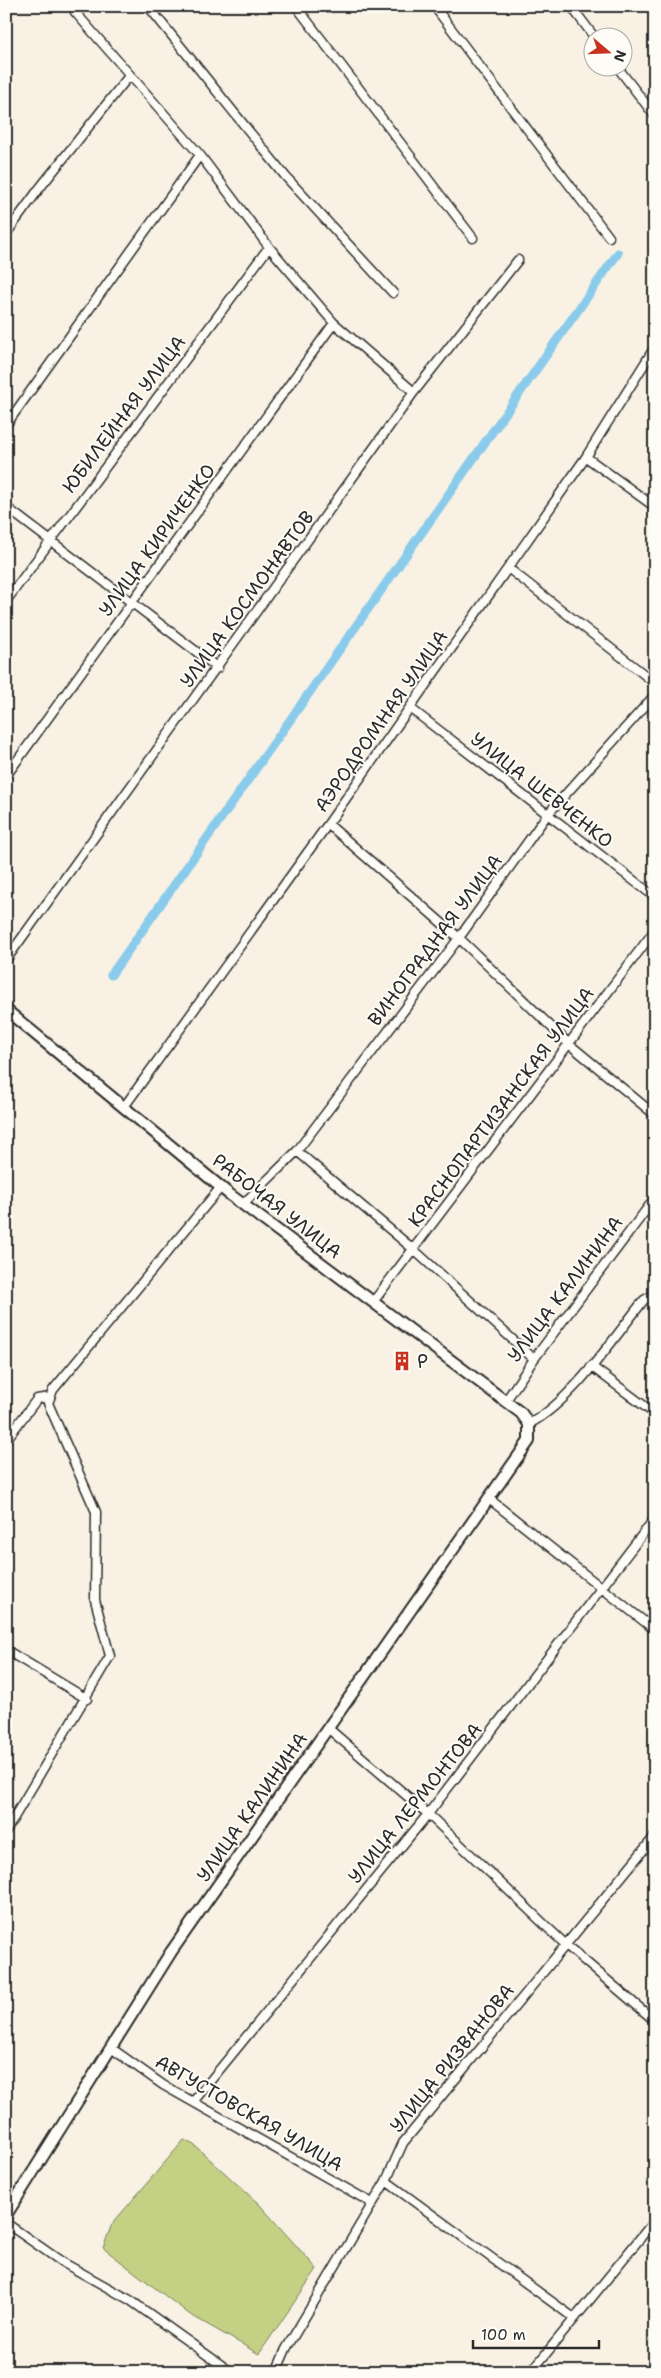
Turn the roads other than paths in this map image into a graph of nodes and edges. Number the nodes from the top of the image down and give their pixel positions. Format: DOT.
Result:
graph roads {
  1 [pos="73,6"];
  2 [pos="148,6"];
  3 [pos="296,6"];
  4 [pos="434,6"];
  5 [pos="571,6"];
  6 [pos="587,28"];
  7 [pos="129,76"];
  8 [pos="626,78"];
  9 [pos="655,116"];
  10 [pos="200,155"];
  11 [pos="6,234"];
  12 [pos="609,237"];
  13 [pos="473,238"];
  14 [pos="269,247"];
  15 [pos="518,260"];
  16 [pos="393,293"];
  17 [pos="334,324"];
  18 [pos="654,350"];
  19 [pos="414,392"];
  20 [pos="6,425"];
  21 [pos="586,457"];
  22 [pos="6,507"];
  23 [pos="655,507"];
  24 [pos="51,540"];
  25 [pos="508,568"];
  26 [pos="6,602"];
  27 [pos="133,602"];
  28 [pos="218,668"];
  29 [pos="655,683"];
  30 [pos="655,695"];
  31 [pos="410,708"];
  32 [pos="6,776"];
  33 [pos="547,815"];
  34 [pos="328,824"];
  35 [pos="655,897"];
  36 [pos="655,930"];
  37 [pos="459,938"];
  38 [pos="6,960"];
  39 [pos="6,1010"];
  40 [pos="569,1044"];
  41 [pos="124,1107"];
  42 [pos="655,1115"];
  43 [pos="297,1151"];
  44 [pos="221,1187"];
  45 [pos="655,1198"];
  46 [pos="243,1204"];
  47 [pos="413,1249"];
  48 [pos="655,1294"];
  49 [pos="373,1302"];
  50 [pos="534,1359"];
  51 [pos="591,1366"];
  52 [pos="52,1394"];
  53 [pos="504,1402"];
  54 [pos="655,1414"];
  55 [pos="529,1424"];
  56 [pos="6,1440"];
  57 [pos="488,1498"];
  58 [pos="655,1518"];
  59 [pos="603,1588"];
  60 [pos="655,1630"];
  61 [pos="6,1650"];
  62 [pos="86,1699"];
  63 [pos="329,1728"];
  64 [pos="428,1814"];
  65 [pos="6,1831"];
  66 [pos="655,1836"];
  67 [pos="566,1944"];
  68 [pos="655,2021"];
  69 [pos="111,2048"];
  70 [pos="193,2102"];
  71 [pos="386,2181"];
  72 [pos="372,2203"];
  73 [pos="6,2215"];
  74 [pos="655,2220"];
  75 [pos="6,2224"];
  76 [pos="574,2318"];
  77 [pos="231,2372"];
  78 [pos="276,2372"];
  79 [pos="531,2372"];
  1 -- 7 [label="street"];
  2 -- 16 [label="street"];
  3 -- 13 [label="street"];
  4 -- 12 [label="street"];
  5 -- 6 [label="street"];
  7 -- 10 [label="street"];
  7 -- 11 [label="street"];
  8 -- 9 [label="street"];
  10 -- 14 [label="street"];
  10 -- 20 [label="street"];
  14 -- 17 [label="street"];
  14 -- 24 [label="street, ЮБИЛЕЙНАЯ УЛИЦА"];
  15 -- 19 [label="street, УЛИЦА КОСМОНАВТОВ"];
  17 -- 19 [label="street"];
  17 -- 27 [label="street, УЛИЦА КИРИЧЕНКО"];
  18 -- 21 [label="street, АЭРОДРОМНАЯ УЛИЦА"];
  19 -- 28 [label="street, УЛИЦА КОСМОНАВТОВ"];
  21 -- 23 [label="street"];
  21 -- 25 [label="street, АЭРОДРОМНАЯ УЛИЦА"];
  22 -- 24 [label="street"];
  24 -- 26 [label="street, ЮБИЛЕЙНАЯ УЛИЦА"];
  24 -- 27 [label="street"];
  25 -- 29 [label="street"];
  25 -- 31 [label="street, АЭРОДРОМНАЯ УЛИЦА"];
  27 -- 28 [label="street"];
  27 -- 32 [label="street, УЛИЦА КИРИЧЕНКО"];
  28 -- 38 [label="street, УЛИЦА КОСМОНАВТОВ"];
  30 -- 33 [label="street, ВИНОГРАДНАЯ УЛИЦА"];
  31 -- 33 [label="street, УЛИЦА ШЕВЧЕНКО"];
  31 -- 34 [label="street, АЭРОДРОМНАЯ УЛИЦА"];
  33 -- 35 [label="street, УЛИЦА ШЕВЧЕНКО"];
  33 -- 37 [label="street, ВИНОГРАДНАЯ УЛИЦА"];
  34 -- 37 [label="street"];
  34 -- 41 [label="street, АЭРОДРОМНАЯ УЛИЦА"];
  36 -- 40 [label="street, КРАСНОПАРТИЗАНСКАЯ УЛИЦА"];
  37 -- 40 [label="street"];
  37 -- 43 [label="street, ВИНОГРАДНАЯ УЛИЦА"];
  39 -- 41 [label="street, РАБОЧАЯ УЛИЦА"];
  40 -- 42 [label="street"];
  40 -- 47 [label="street, КРАСНОПАРТИЗАНСКАЯ УЛИЦА"];
  41 -- 44 [label="street, РАБОЧАЯ УЛИЦА"];
  43 -- 46 [label="street, ВИНОГРАДНАЯ УЛИЦА"];
  43 -- 47 [label="street"];
  44 -- 46 [label="street, РАБОЧАЯ УЛИЦА"];
  44 -- 52 [label="street"];
  45 -- 50 [label="street, УЛИЦА КАЛИНИНА"];
  46 -- 49 [label="street, РАБОЧАЯ УЛИЦА"];
  47 -- 49 [label="street, КРАСНОПАРТИЗАНСКАЯ УЛИЦА"];
  47 -- 50 [label="street"];
  48 -- 51 [label="street"];
  49 -- 53 [label="street, РАБОЧАЯ УЛИЦА"];
  50 -- 53 [label="street, УЛИЦА КАЛИНИНА"];
  51 -- 54 [label="street"];
  51 -- 55 [label="street"];
  52 -- 56 [label="street"];
  52 -- 62 [label="street"];
  53 -- 55 [label="street, РАБОЧАЯ УЛИЦА"];
  55 -- 57 [label="street, УЛИЦА КАЛИНИНА"];
  57 -- 59 [label="street"];
  57 -- 63 [label="street, УЛИЦА КАЛИНИНА"];
  58 -- 59 [label="street, УЛИЦА ЛЕРМОНТОВА"];
  59 -- 60 [label="street"];
  59 -- 64 [label="street, УЛИЦА ЛЕРМОНТОВА"];
  61 -- 62 [label="street"];
  62 -- 65 [label="street"];
  63 -- 64 [label="street"];
  63 -- 69 [label="street, УЛИЦА КАЛИНИНА"];
  64 -- 67 [label="street"];
  64 -- 70 [label="street, УЛИЦА ЛЕРМОНТОВА"];
  66 -- 67 [label="street, УЛИЦА РИЗВАНОВА"];
  67 -- 68 [label="street"];
  67 -- 71 [label="street, УЛИЦА РИЗВАНОВА"];
  69 -- 70 [label="street, АВГУСТОВСКАЯ УЛИЦА"];
  69 -- 73 [label="street, УЛИЦА КАЛИНИНА"];
  70 -- 72 [label="street, АВГУСТОВСКАЯ УЛИЦА"];
  71 -- 72 [label="street, УЛИЦА РИЗВАНОВА"];
  71 -- 76 [label="street"];
  72 -- 78 [label="street, УЛИЦА РИЗВАНОВА"];
  74 -- 76 [label="street"];
  75 -- 77 [label="street"];
  76 -- 79 [label="street"];
}
